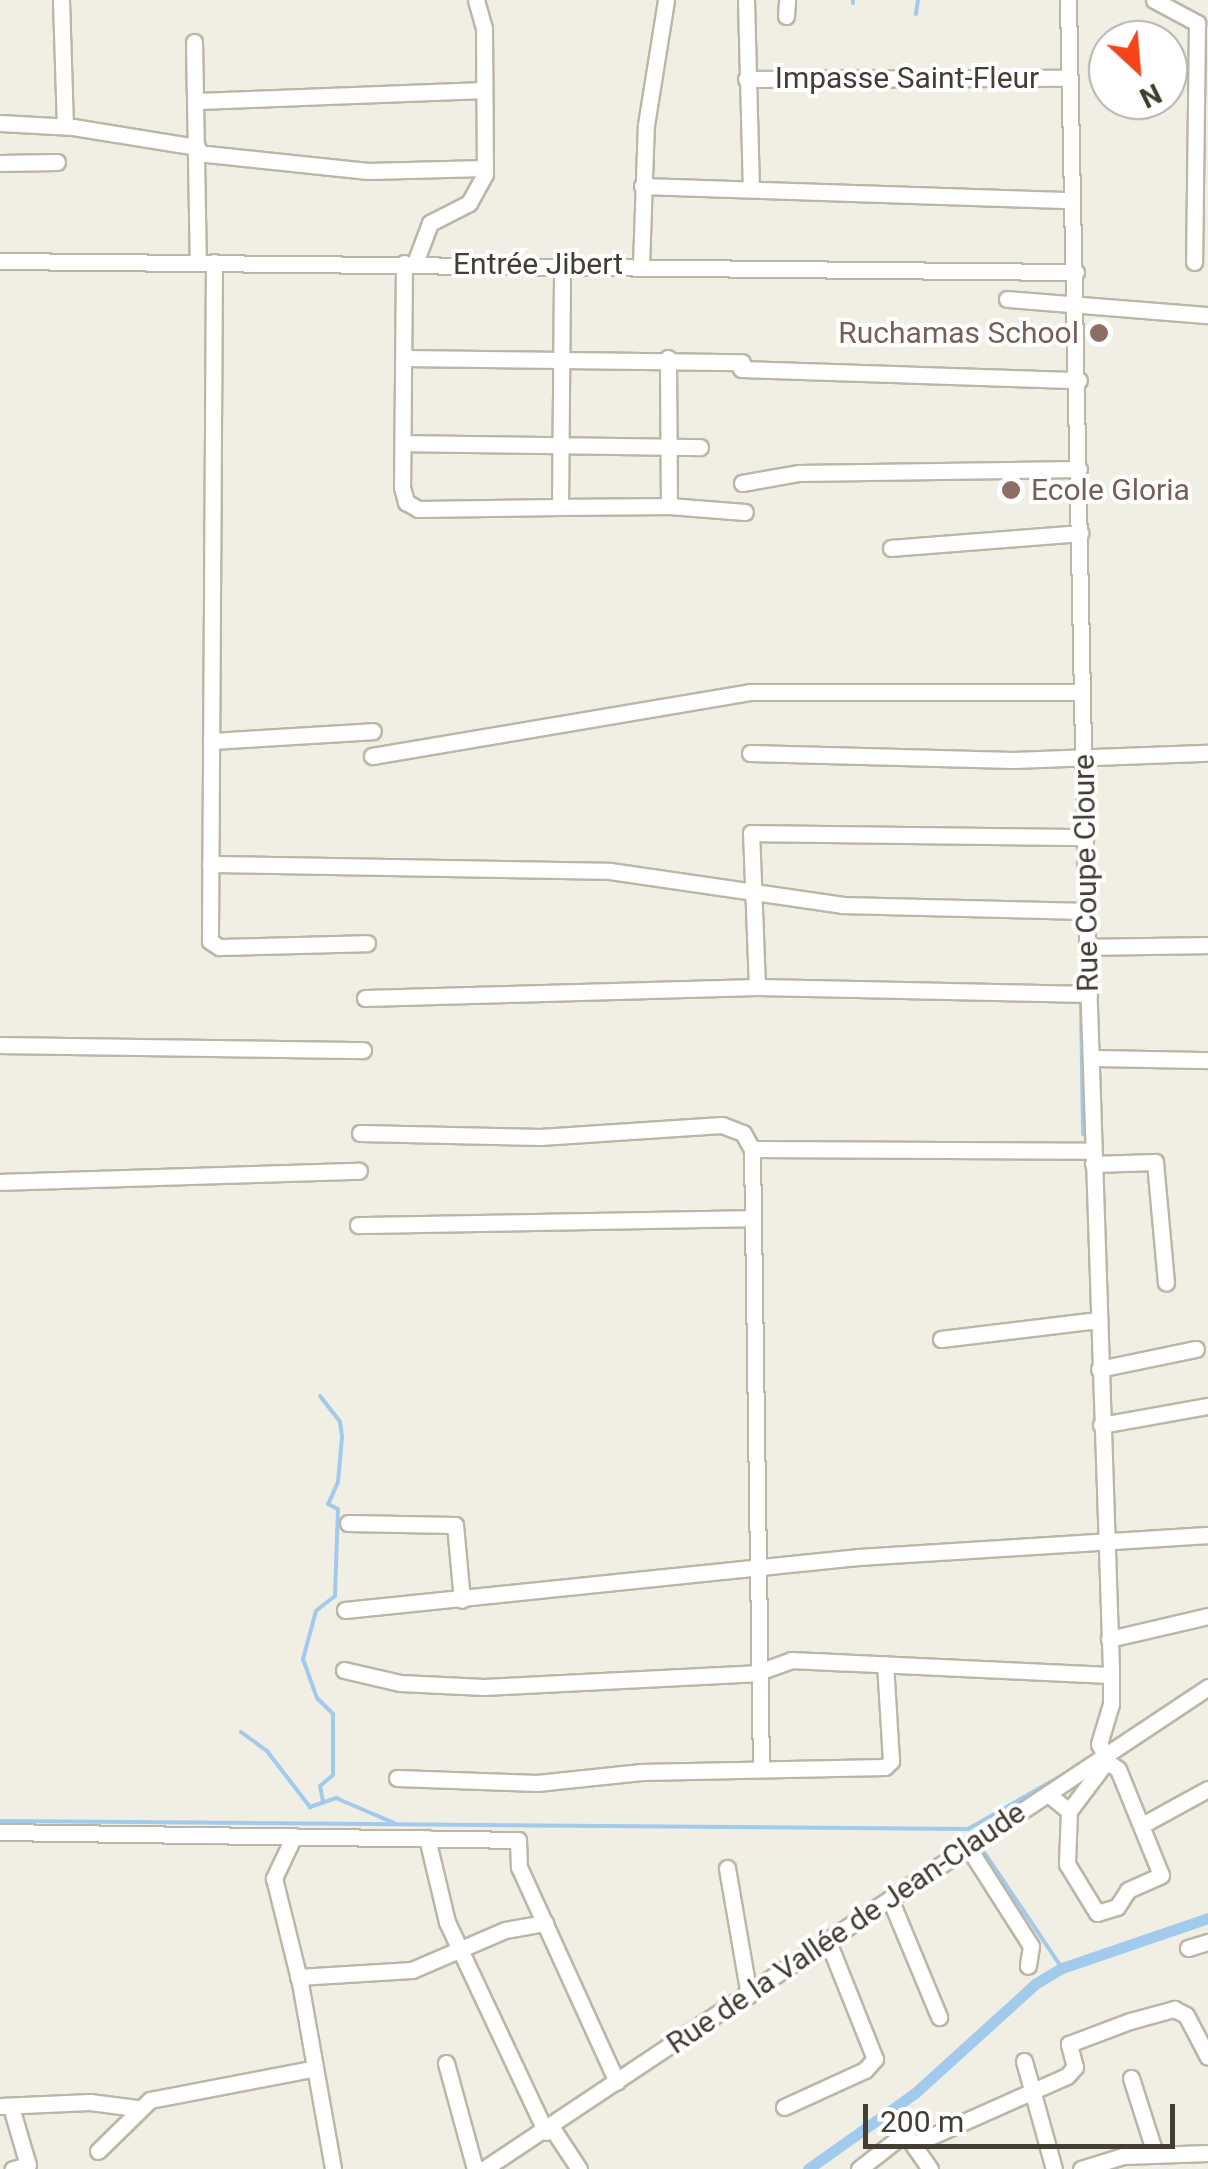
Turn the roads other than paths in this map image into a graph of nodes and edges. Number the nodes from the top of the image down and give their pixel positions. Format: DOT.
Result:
graph roads {
  1 [pos="60,0"];
  2 [pos="476,0"];
  3 [pos="666,0"];
  4 [pos="746,0"];
  5 [pos="1068,0"];
  6 [pos="1162,2"];
  7 [pos="194,42"];
  8 [pos="1067,78"];
  9 [pos="746,79"];
  10 [pos="483,90"];
  11 [pos="198,101"];
  12 [pos="0,124"];
  13 [pos="65,126"];
  14 [pos="197,150"];
  15 [pos="0,162"];
  16 [pos="57,162"];
  17 [pos="485,168"];
  18 [pos="642,186"];
  19 [pos="752,189"];
  20 [pos="1071,200"];
  21 [pos="0,261"];
  22 [pos="206,262"];
  23 [pos="1194,262"];
  24 [pos="409,263"];
  25 [pos="641,265"];
  26 [pos="562,266"];
  27 [pos="1076,272"];
  28 [pos="1007,299"];
  29 [pos="1078,308"];
  30 [pos="1208,315"];
  31 [pos="404,358"];
  32 [pos="668,358"];
  33 [pos="562,359"];
  34 [pos="1078,380"];
  35 [pos="403,444"];
  36 [pos="561,444"];
  37 [pos="668,446"];
  38 [pos="700,447"];
  39 [pos="1079,469"];
  40 [pos="742,482"];
  41 [pos="669,506"];
  42 [pos="560,507"];
  43 [pos="745,512"];
  44 [pos="1080,533"];
  45 [pos="891,548"];
  46 [pos="1080,692"];
  47 [pos="373,731"];
  48 [pos="211,742"];
  49 [pos="750,753"];
  50 [pos="1208,753"];
  51 [pos="372,756"];
  52 [pos="1084,757"];
  53 [pos="1085,836"];
  54 [pos="210,864"];
  55 [pos="756,893"];
  56 [pos="1086,912"];
  57 [pos="366,943"];
  58 [pos="1208,945"];
  59 [pos="1087,947"];
  60 [pos="757,987"];
  61 [pos="1089,994"];
  62 [pos="365,998"];
  63 [pos="0,1046"];
  64 [pos="363,1050"];
  65 [pos="1092,1058"];
  66 [pos="1208,1060"];
  67 [pos="360,1133"];
  68 [pos="752,1148"];
  69 [pos="1093,1157"];
  70 [pos="359,1171"];
  71 [pos="0,1182"];
  72 [pos="753,1218"];
  73 [pos="358,1226"];
  74 [pos="1166,1283"];
  75 [pos="1098,1320"];
  76 [pos="941,1339"];
  77 [pos="1196,1349"];
  78 [pos="1099,1369"];
  79 [pos="1208,1406"];
  80 [pos="1101,1426"];
  81 [pos="348,1522"];
  82 [pos="1208,1535"];
  83 [pos="1104,1545"];
  84 [pos="762,1566"];
  85 [pos="462,1600"];
  86 [pos="345,1610"];
  87 [pos="1208,1616"];
  88 [pos="1109,1640"];
  89 [pos="885,1664"];
  90 [pos="344,1670"];
  91 [pos="756,1673"];
  92 [pos="1110,1675"];
  93 [pos="1208,1687"];
  94 [pos="1103,1755"];
  95 [pos="761,1770"];
  96 [pos="397,1778"];
  97 [pos="1208,1789"];
  98 [pos="1048,1794"];
  99 [pos="1069,1811"];
  100 [pos="1144,1824"];
  101 [pos="0,1832"];
  102 [pos="294,1836"];
  103 [pos="427,1838"];
  104 [pos="968,1847"];
  105 [pos="728,1868"];
  106 [pos="890,1899"];
  107 [pos="545,1923"];
  108 [pos="1208,1942"];
  109 [pos="829,1944"];
  110 [pos="1188,1948"];
  111 [pos="461,1951"];
  112 [pos="1028,1966"];
  113 [pos="298,1977"];
  114 [pos="748,1995"];
  115 [pos="939,2017"];
  116 [pos="1208,2058"];
  117 [pos="1024,2061"];
  118 [pos="446,2063"];
  119 [pos="310,2069"];
  120 [pos="1131,2078"];
  121 [pos="617,2082"];
  122 [pos="1035,2094"];
  123 [pos="6,2106"];
  124 [pos="784,2107"];
  125 [pos="137,2108"];
  126 [pos="549,2130"];
  127 [pos="914,2144"];
  128 [pos="98,2150"];
  129 [pos="1155,2152"];
  130 [pos="1208,2153"];
  131 [pos="13,2169"];
  132 [pos="333,2169"];
  133 [pos="475,2169"];
  134 [pos="484,2169"];
  135 [pos="579,2169"];
  136 [pos="859,2169"];
  137 [pos="930,2169"];
  138 [pos="1054,2169"];
  139 [pos="1081,2169"];
  1 -- 13 [label="street"];
  2 -- 10 [label="street"];
  3 -- 18 [label="street"];
  4 -- 9 [label="street"];
  5 -- 8 [label="street, Rue Coupe Cloure"];
  6 -- 23 [label="street"];
  7 -- 11 [label="street"];
  8 -- 9 [label="street, Impasse Saint-Fleur"];
  8 -- 20 [label="street, Rue Coupe Cloure"];
  9 -- 19 [label="street"];
  10 -- 11 [label="street"];
  10 -- 17 [label="street"];
  11 -- 14 [label="street"];
  12 -- 13 [label="street"];
  13 -- 14 [label="street"];
  14 -- 17 [label="street"];
  14 -- 22 [label="street"];
  15 -- 16 [label="street"];
  17 -- 24 [label="street"];
  18 -- 19 [label="street"];
  18 -- 25 [label="street"];
  19 -- 20 [label="street"];
  20 -- 27 [label="street, Rue Coupe Cloure"];
  21 -- 22 [label="street, Entrée Jibert"];
  22 -- 24 [label="street, Entrée Jibert"];
  22 -- 48 [label="street"];
  24 -- 26 [label="street, Entrée Jibert"];
  24 -- 31 [label="street"];
  25 -- 26 [label="street, Entrée Jibert"];
  25 -- 27 [label="street, Entrée Jibert"];
  26 -- 33 [label="street"];
  27 -- 29 [label="street, Rue Coupe Cloure"];
  28 -- 29 [label="street"];
  29 -- 30 [label="street"];
  29 -- 34 [label="street, Rue Coupe Cloure"];
  31 -- 33 [label="street"];
  31 -- 35 [label="street"];
  32 -- 33 [label="street"];
  32 -- 34 [label="street"];
  32 -- 37 [label="street"];
  33 -- 36 [label="street"];
  34 -- 39 [label="street, Rue Coupe Cloure"];
  35 -- 36 [label="street"];
  35 -- 42 [label="street"];
  36 -- 37 [label="street"];
  36 -- 42 [label="street"];
  37 -- 38 [label="street"];
  37 -- 41 [label="street"];
  39 -- 40 [label="street"];
  39 -- 44 [label="street, Rue Coupe Cloure"];
  41 -- 42 [label="street"];
  41 -- 43 [label="street"];
  44 -- 45 [label="street"];
  44 -- 46 [label="street, Rue Coupe Cloure"];
  46 -- 51 [label="street"];
  46 -- 52 [label="street, Rue Coupe Cloure"];
  47 -- 48 [label="street"];
  48 -- 54 [label="street"];
  49 -- 52 [label="street"];
  50 -- 52 [label="street"];
  52 -- 53 [label="street, Rue Coupe Cloure"];
  53 -- 55 [label="street"];
  53 -- 56 [label="street, Rue Coupe Cloure"];
  54 -- 55 [label="street"];
  54 -- 57 [label="street"];
  55 -- 56 [label="street"];
  55 -- 60 [label="street"];
  56 -- 59 [label="street, Rue Coupe Cloure"];
  58 -- 59 [label="street"];
  59 -- 61 [label="street, Rue Coupe Cloure"];
  60 -- 61 [label="street"];
  60 -- 62 [label="street"];
  61 -- 65 [label="street, Rue Coupe Cloure"];
  63 -- 64 [label="street"];
  65 -- 66 [label="street"];
  65 -- 69 [label="street, Rue Coupe Cloure"];
  67 -- 68 [label="street"];
  68 -- 69 [label="street"];
  68 -- 72 [label="street"];
  69 -- 74 [label="street"];
  69 -- 75 [label="street, Rue Coupe Cloure"];
  70 -- 71 [label="street"];
  72 -- 73 [label="street"];
  72 -- 84 [label="street"];
  75 -- 76 [label="street"];
  75 -- 78 [label="street, Rue Coupe Cloure"];
  77 -- 78 [label="street"];
  78 -- 80 [label="street, Rue Coupe Cloure"];
  79 -- 80 [label="street"];
  80 -- 83 [label="street, Rue Coupe Cloure"];
  81 -- 85 [label="street"];
  82 -- 83 [label="street"];
  83 -- 84 [label="street"];
  83 -- 88 [label="street, Rue Coupe Cloure"];
  84 -- 85 [label="street"];
  84 -- 91 [label="street"];
  85 -- 86 [label="street"];
  87 -- 88 [label="street"];
  88 -- 92 [label="street, Rue Coupe Cloure"];
  89 -- 91 [label="street"];
  89 -- 92 [label="street"];
  89 -- 95 [label="street"];
  90 -- 91 [label="street"];
  91 -- 95 [label="street"];
  92 -- 94 [label="street, Rue Coupe Cloure"];
  93 -- 94 [label="street, Rue de la Vallée de Jean-Claude"];
  94 -- 98 [label="street, Rue de la Vallée de Jean-Claude"];
  94 -- 99 [label="street"];
  94 -- 100 [label="street"];
  95 -- 96 [label="street"];
  97 -- 100 [label="street"];
  98 -- 99 [label="street"];
  98 -- 104 [label="street, Rue de la Vallée de Jean-Claude"];
  99 -- 100 [label="street"];
  101 -- 102 [label="street"];
  102 -- 103 [label="street"];
  102 -- 113 [label="street"];
  103 -- 107 [label="street"];
  103 -- 111 [label="street"];
  104 -- 106 [label="street, Rue de la Vallée de Jean-Claude"];
  104 -- 112 [label="street"];
  105 -- 114 [label="street"];
  106 -- 109 [label="street, Rue de la Vallée de Jean-Claude"];
  106 -- 115 [label="street"];
  107 -- 111 [label="street"];
  107 -- 121 [label="street"];
  108 -- 110 [label="street"];
  109 -- 114 [label="street, Rue de la Vallée de Jean-Claude"];
  109 -- 124 [label="street"];
  111 -- 113 [label="street"];
  111 -- 126 [label="street"];
  113 -- 119 [label="street"];
  114 -- 121 [label="street, Rue de la Vallée de Jean-Claude"];
  116 -- 122 [label="street"];
  117 -- 122 [label="street"];
  118 -- 133 [label="street"];
  119 -- 125 [label="street"];
  119 -- 132 [label="street"];
  120 -- 129 [label="street"];
  121 -- 126 [label="street, Rue de la Vallée de Jean-Claude"];
  122 -- 127 [label="street"];
  122 -- 138 [label="street"];
  123 -- 125 [label="street"];
  123 -- 131 [label="street"];
  125 -- 128 [label="street"];
  126 -- 134 [label="street, Rue de la Vallée de Jean-Claude"];
  126 -- 135 [label="street"];
  127 -- 136 [label="street"];
  127 -- 137 [label="street"];
  129 -- 130 [label="street"];
  129 -- 139 [label="street"];
}
